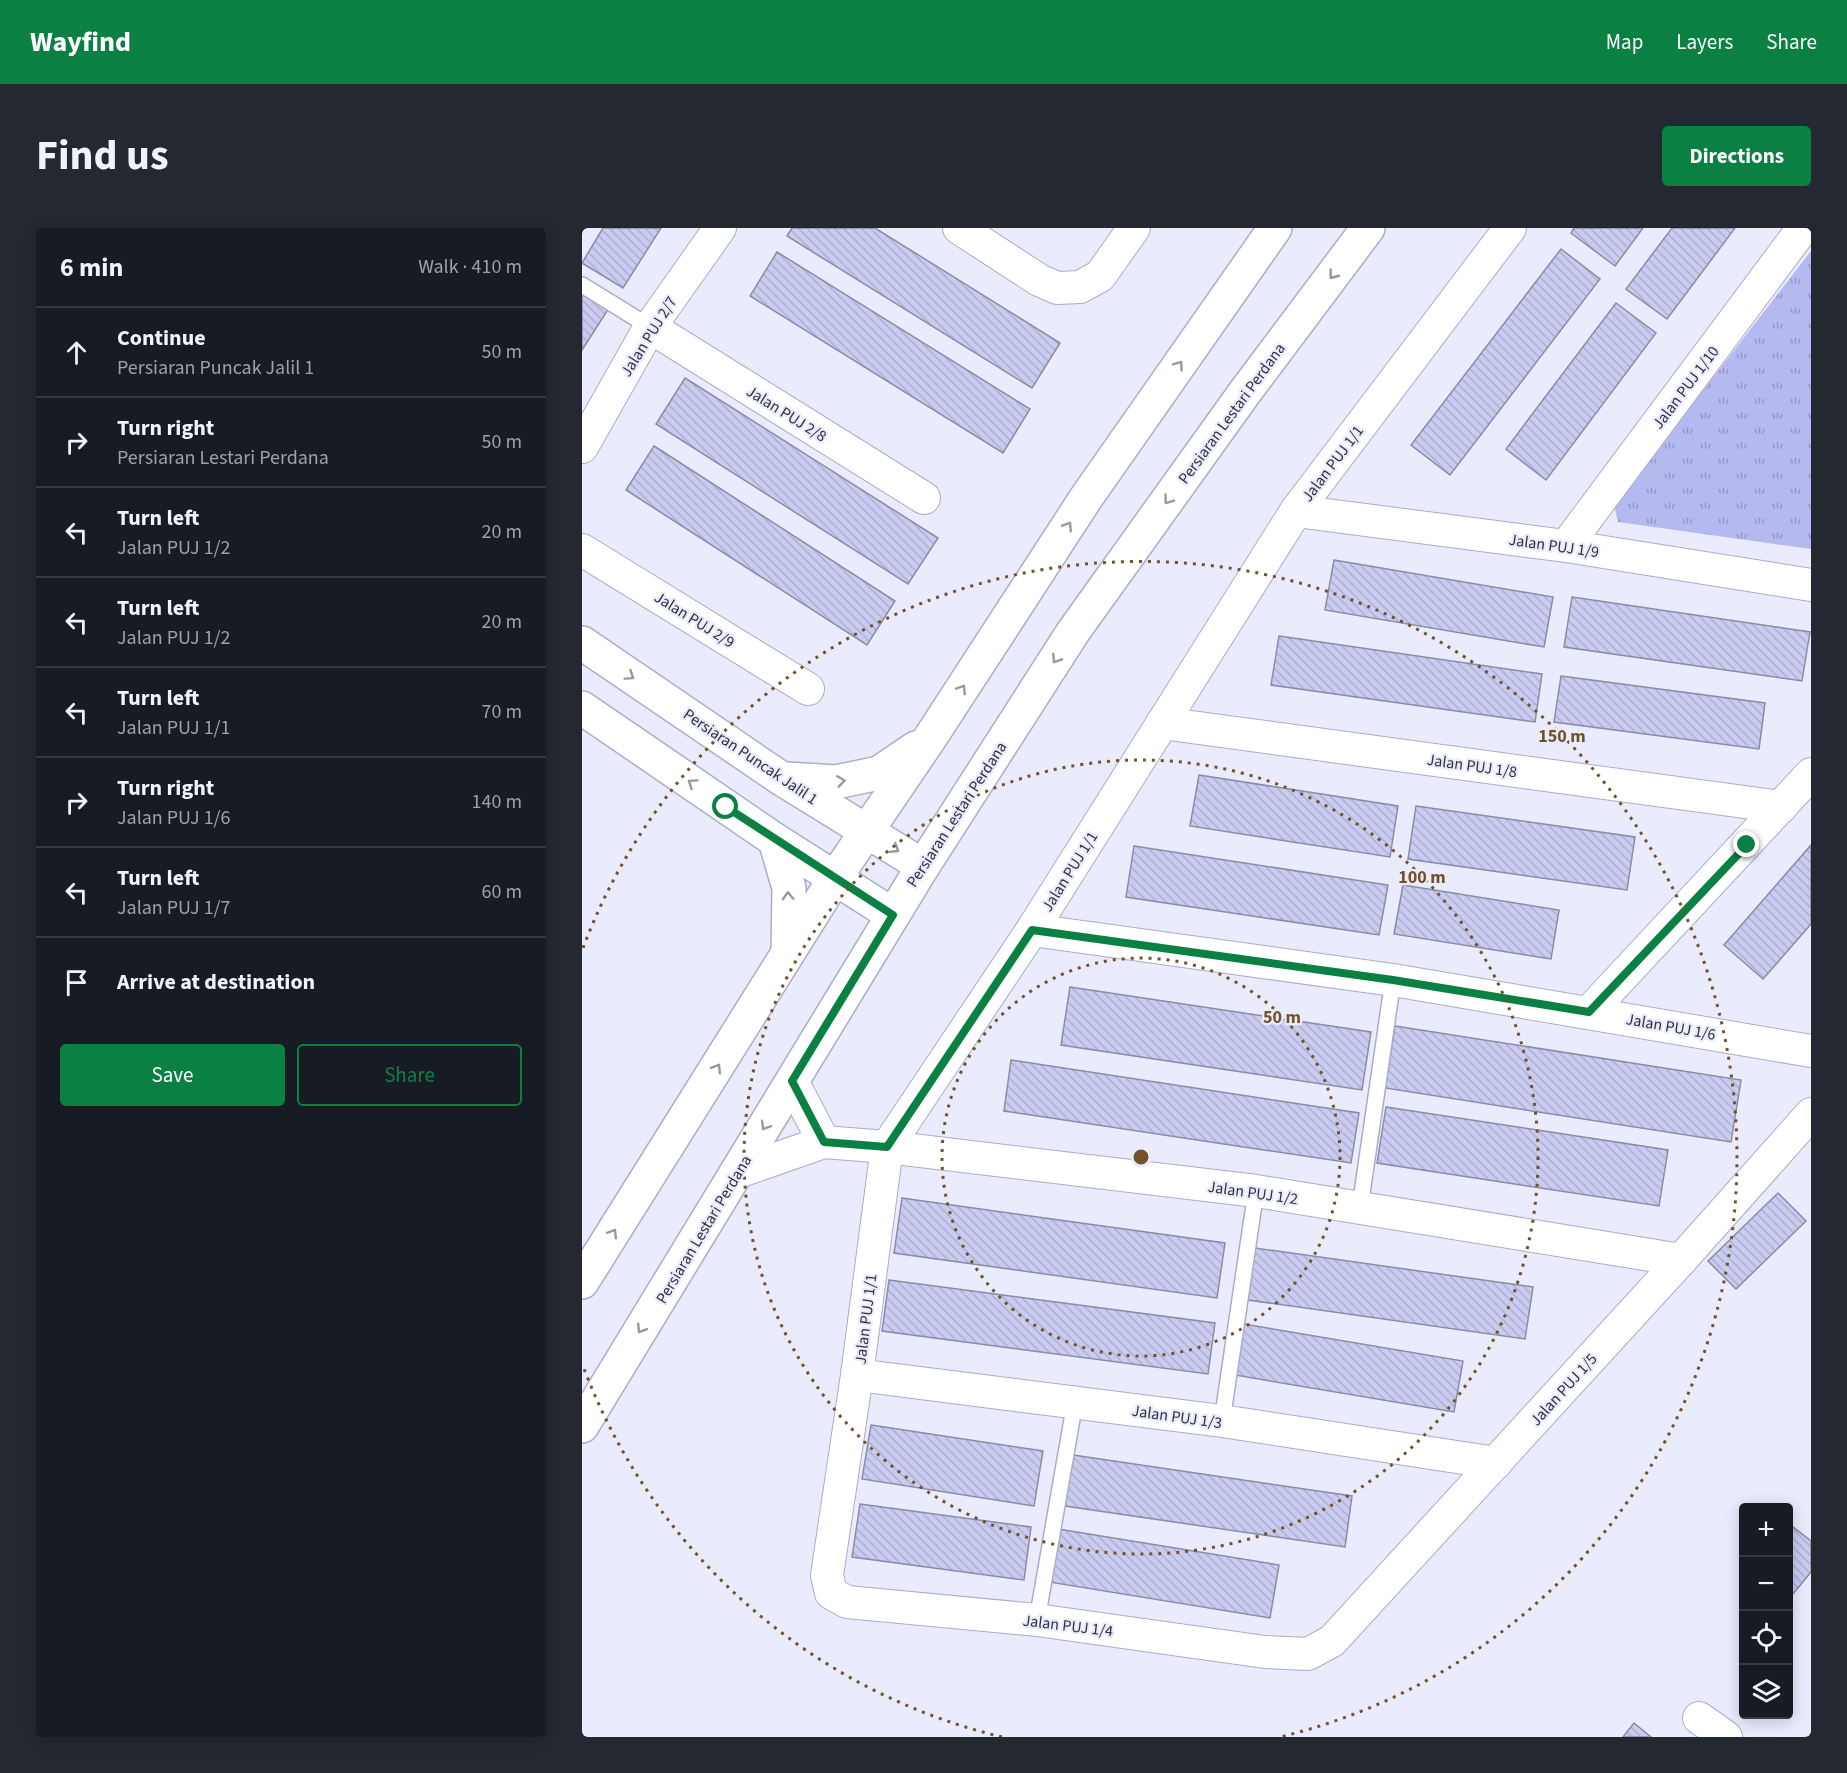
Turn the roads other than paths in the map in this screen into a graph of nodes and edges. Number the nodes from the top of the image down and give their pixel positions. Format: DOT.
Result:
graph roads {
  1 [pos="720,228"];
  2 [pos="958,228"];
  3 [pos="1134,228"];
  4 [pos="1275,228"];
  5 [pos="1368,228"];
  6 [pos="1510,228"];
  7 [pos="1803,228"];
  8 [pos="582,285"];
  9 [pos="650,327"];
  10 [pos="582,447"];
  11 [pos="924,498"];
  12 [pos="1296,511"];
  13 [pos="1566,546"];
  14 [pos="582,550"];
  15 [pos="1811,585"];
  16 [pos="582,643"];
  17 [pos="808,689"];
  18 [pos="582,708"];
  19 [pos="1162,723"];
  20 [pos="930,738"];
  21 [pos="1811,774"];
  22 [pos="783,779"];
  23 [pos="1781,807"];
  24 [pos="867,832"];
  25 [pos="775,840"];
  26 [pos="922,866"];
  27 [pos="835,878"];
  28 [pos="893,915"];
  29 [pos="1032,930"];
  30 [pos="788,954"];
  31 [pos="1393,980"];
  32 [pos="1589,1012"];
  33 [pos="1811,1051"];
  34 [pos="792,1081"];
  35 [pos="1811,1114"];
  36 [pos="824,1142"];
  37 [pos="887,1147"];
  38 [pos="738,1172"];
  39 [pos="1256,1191"];
  40 [pos="1360,1207"];
  41 [pos="1681,1260"];
  42 [pos="582,1282"];
  43 [pos="857,1375"];
  44 [pos="1075,1402"];
  45 [pos="1222,1422"];
  46 [pos="582,1426"];
  47 [pos="1496,1463"];
  48 [pos="831,1593"];
  49 [pos="1037,1620"];
  50 [pos="1308,1654"];
  51 [pos="1699,1718"];
  52 [pos="1726,1737"];
  1 -- 9 [label="street, Jalan PUJ 2/7"];
  2 -- 3 [label="street"];
  20 -- 4 [label="main road, one-way"];
  5 -- 26 [label="main road, Persiaran Lestari Perdana, one-way"];
  6 -- 12 [label="street, Jalan PUJ 1/1"];
  7 -- 13 [label="street, Jalan PUJ 1/10"];
  8 -- 9 [label="lane"];
  9 -- 10 [label="street, Jalan PUJ 2/7"];
  9 -- 11 [label="street, Jalan PUJ 2/8"];
  12 -- 13 [label="street, Jalan PUJ 1/9"];
  12 -- 19 [label="street, Jalan PUJ 1/1"];
  13 -- 15 [label="street, Jalan PUJ 1/9"];
  14 -- 17 [label="street, Jalan PUJ 2/9"];
  16 -- 22 [label="main road, Persiaran Puncak Jalil 1, one-way"];
  25 -- 18 [label="main road, one-way"];
  19 -- 23 [label="street, Jalan PUJ 1/8"];
  19 -- 29 [label="street, Jalan PUJ 1/1"];
  22 -- 20 [label="main road, one-way"];
  20 -- 24 [label="main road"];
  21 -- 23 [label="street"];
  22 -- 24 [label="main road, Persiaran Puncak Jalil 1"];
  23 -- 32 [label="street"];
  24 -- 26 [label="main road, Persiaran Puncak Jalil 1, one-way"];
  24 -- 27 [label="main road"];
  25 -- 27 [label="main road"];
  30 -- 25 [label="main road, one-way"];
  26 -- 28 [label="main road, Persiaran Lestari Perdana"];
  27 -- 28 [label="main road"];
  27 -- 30 [label="main road"];
  28 -- 34 [label="main road, Persiaran Lestari Perdana"];
  29 -- 31 [label="street, Jalan PUJ 1/6"];
  29 -- 37 [label="street, Jalan PUJ 1/1"];
  42 -- 30 [label="main road, one-way"];
  31 -- 32 [label="street, Jalan PUJ 1/6"];
  31 -- 40 [label="lane"];
  32 -- 33 [label="street, Jalan PUJ 1/6"];
  34 -- 36 [label="street"];
  34 -- 38 [label="main road, Persiaran Lestari Perdana, one-way"];
  35 -- 41 [label="street, Jalan PUJ 1/5"];
  36 -- 37 [label="street, Jalan PUJ 1/2"];
  36 -- 38 [label="street, Jalan PUJ 1/2"];
  37 -- 39 [label="street, Jalan PUJ 1/2"];
  37 -- 43 [label="street, Jalan PUJ 1/1"];
  38 -- 46 [label="main road, Persiaran Lestari Perdana, one-way"];
  39 -- 40 [label="street, Jalan PUJ 1/2"];
  39 -- 45 [label="lane"];
  40 -- 41 [label="street, Jalan PUJ 1/2"];
  41 -- 47 [label="street, Jalan PUJ 1/5"];
  43 -- 44 [label="street, Jalan PUJ 1/3"];
  43 -- 48 [label="street, Jalan PUJ 1/1"];
  44 -- 45 [label="street, Jalan PUJ 1/3"];
  44 -- 49 [label="lane"];
  45 -- 47 [label="street, Jalan PUJ 1/3"];
  47 -- 50 [label="street, Jalan PUJ 1/5"];
  48 -- 49 [label="street, Jalan PUJ 1/4"];
  49 -- 50 [label="street, Jalan PUJ 1/4"];
  51 -- 52 [label="street"];
}
